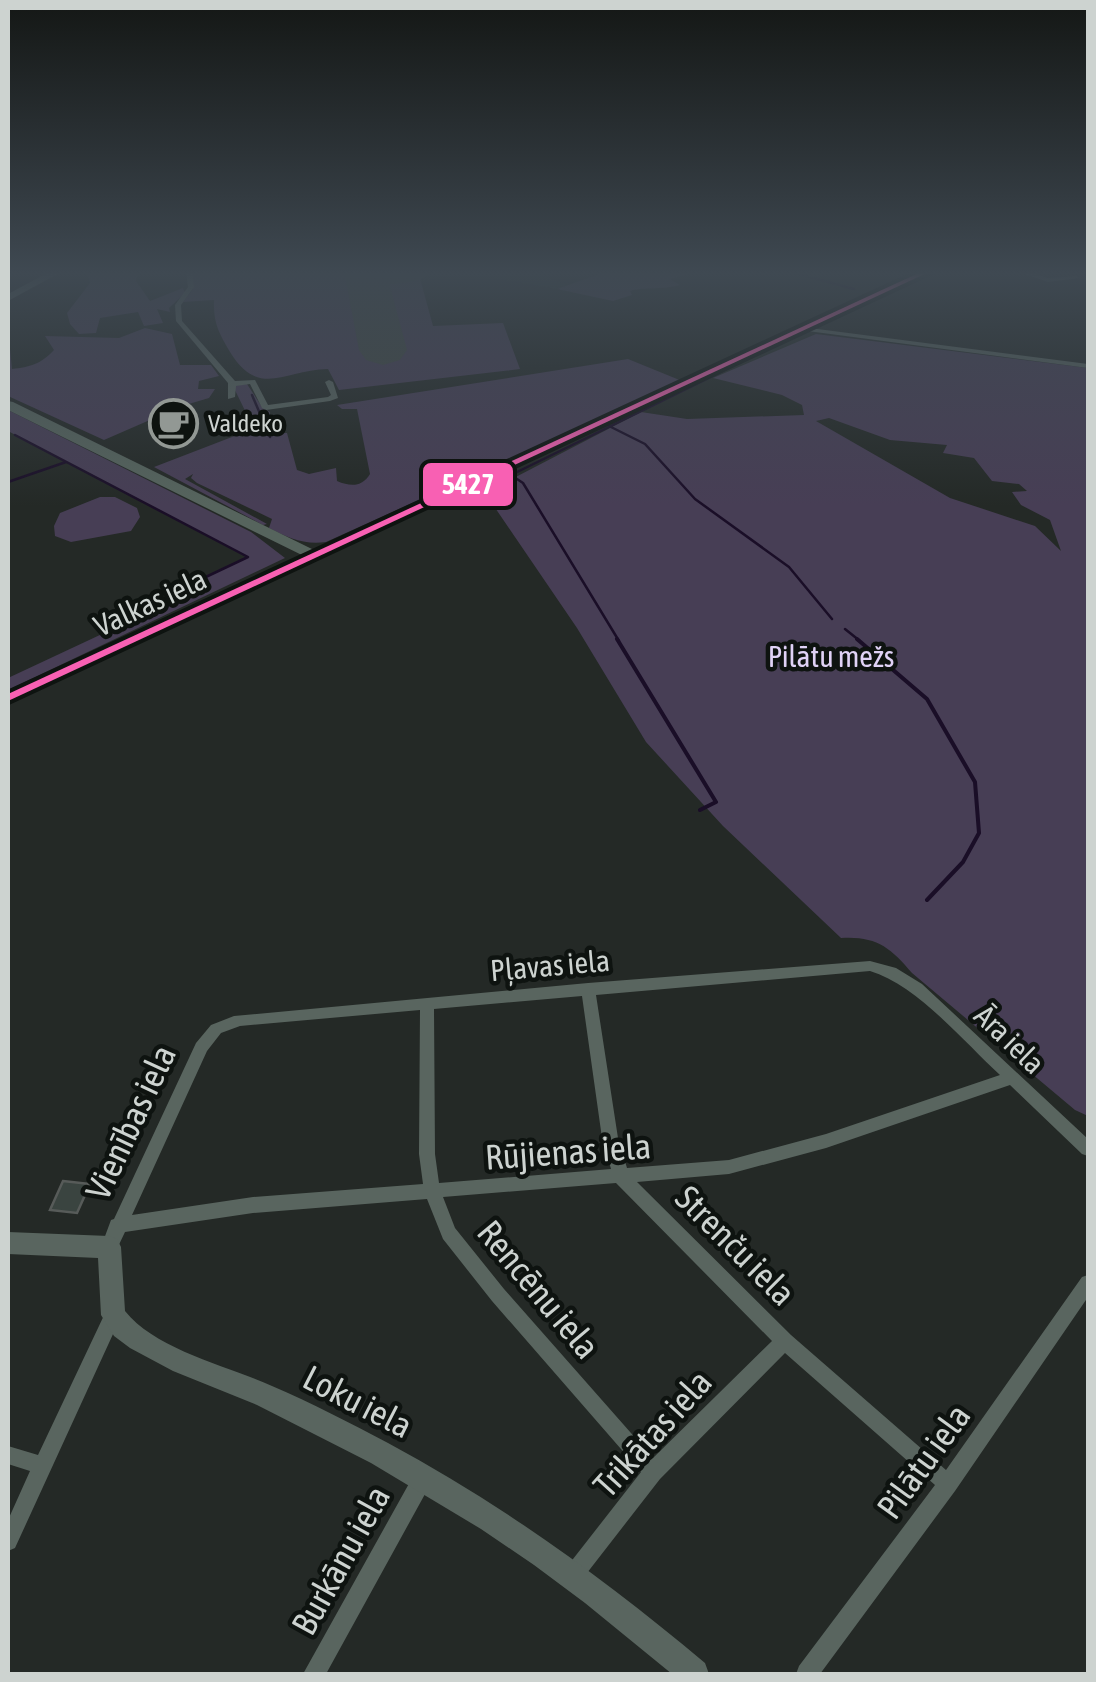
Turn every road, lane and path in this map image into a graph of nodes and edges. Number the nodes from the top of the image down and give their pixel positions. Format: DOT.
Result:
graph roads {
  1 [pos="204,349"];
  2 [pos="758,349"];
  3 [pos="960,349"];
  4 [pos="1088,366"];
  5 [pos="328,382"];
  6 [pos="232,384"];
  7 [pos="231,397"];
  8 [pos="8,405"];
  9 [pos="314,556"];
  10 [pos="8,698"];
  11 [pos="890,972"];
  12 [pos="588,989"];
  13 [pos="428,1004"];
  14 [pos="216,1029"];
  15 [pos="1010,1078"];
  16 [pos="1088,1150"];
  17 [pos="622,1178"];
  18 [pos="432,1191"];
  19 [pos="113,1236"];
  20 [pos="8,1243"];
  21 [pos="1088,1283"];
  22 [pos="114,1315"];
  23 [pos="785,1342"];
  24 [pos="8,1456"];
  25 [pos="44,1466"];
  26 [pos="653,1472"];
  27 [pos="423,1478"];
  28 [pos="948,1484"];
  29 [pos="8,1541"];
  30 [pos="573,1575"];
  31 [pos="314,1674"];
  32 [pos="694,1674"];
  33 [pos="807,1674"];
  1 -- 6 [label="street"];
  2 -- 9 [label="highway"];
  3 -- 4 [label="street"];
  5 -- 6 [label="street"];
  6 -- 7 [label="street"];
  8 -- 9 [label="highway"];
  9 -- 10 [label="main road, Valkas iela"];
  11 -- 12 [label="street, Pļavas iela"];
  11 -- 15 [label="street, Āra iela"];
  12 -- 13 [label="street, Pļavas iela"];
  12 -- 17 [label="street"];
  13 -- 14 [label="street, Pļavas iela"];
  13 -- 18 [label="street, Rencēnu iela"];
  14 -- 19 [label="street, Vienības iela"];
  15 -- 16 [label="street, Āra iela"];
  15 -- 17 [label="street, Rūjienas iela"];
  17 -- 18 [label="street, Rūjienas iela"];
  17 -- 23 [label="street, Strenču iela"];
  18 -- 19 [label="street, Rūjienas iela"];
  18 -- 26 [label="street, Rencēnu iela"];
  19 -- 20 [label="street"];
  19 -- 22 [label="street"];
  21 -- 28 [label="street, Pilātu iela"];
  22 -- 25 [label="street"];
  22 -- 27 [label="street, Loku iela"];
  23 -- 26 [label="street, Trikātas iela"];
  23 -- 28 [label="street, Strenču iela"];
  24 -- 25 [label="street"];
  25 -- 29 [label="street"];
  26 -- 30 [label="street, Trikātas iela"];
  27 -- 30 [label="street, Loku iela"];
  27 -- 31 [label="street, Burkānu iela"];
  28 -- 33 [label="street, Pilātu iela"];
  30 -- 32 [label="street, Loku iela"];
}
